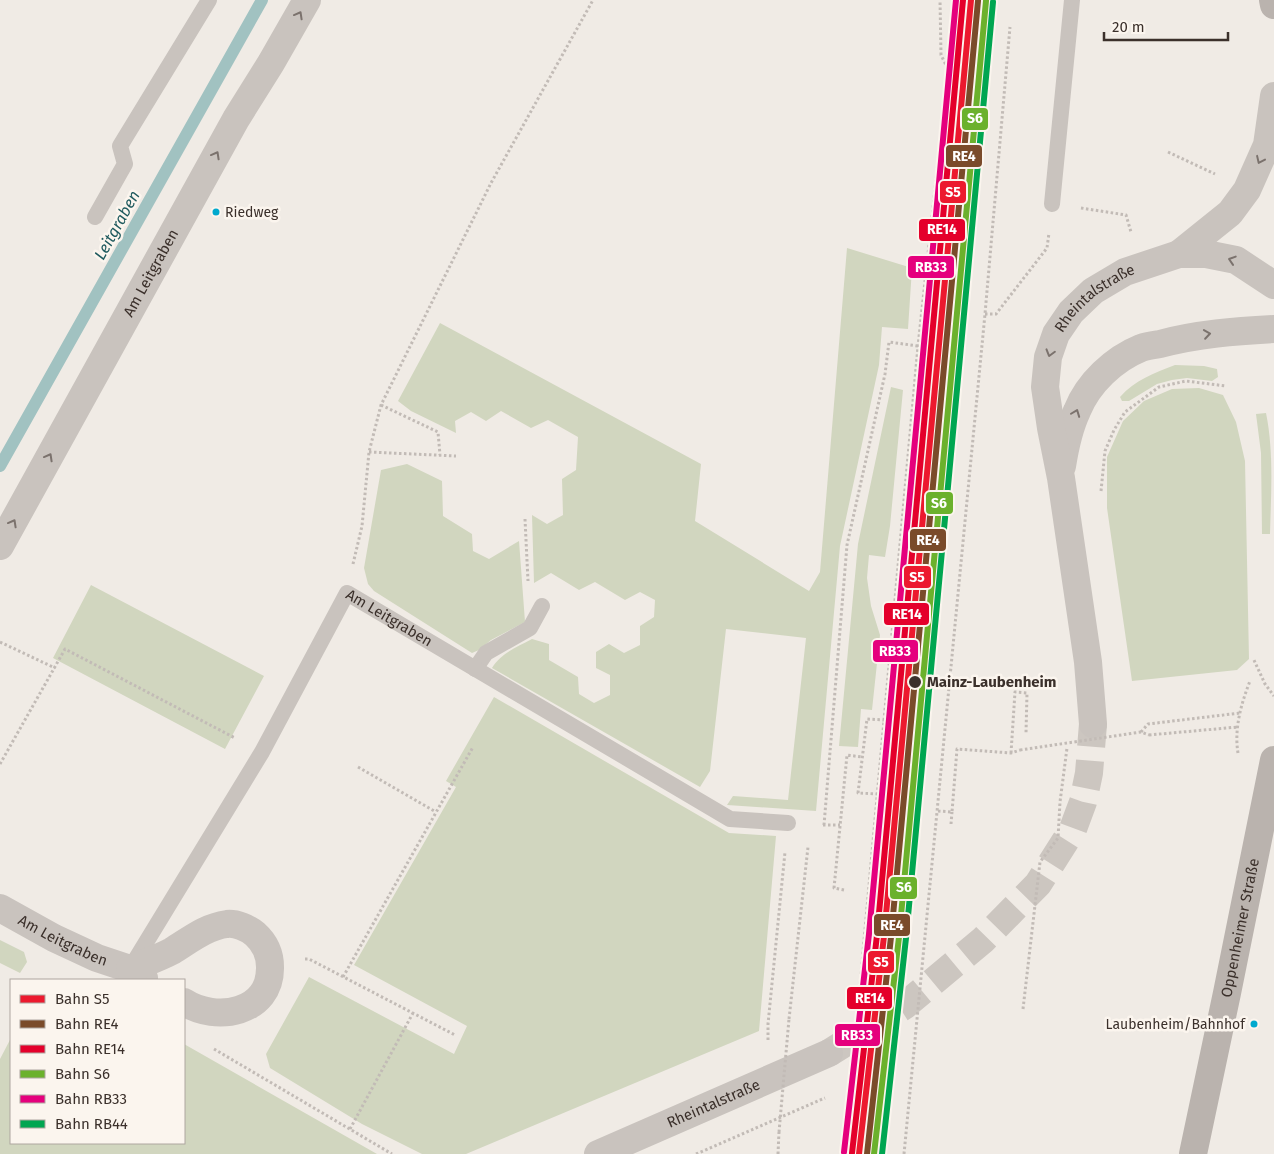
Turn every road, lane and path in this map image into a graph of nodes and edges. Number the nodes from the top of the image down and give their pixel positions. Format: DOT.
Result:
graph roads {
  1 [pos="209,0"];
  2 [pos="307,0"];
  3 [pos="593,0"];
  4 [pos="940,0"];
  5 [pos="1072,0"];
  6 [pos="1273,0"];
  7 [pos="1274,5"];
  8 [pos="1010,27"];
  9 [pos="1274,96"];
  10 [pos="1168,152"];
  11 [pos="1215,174"];
  12 [pos="1052,204"];
  13 [pos="95,217"];
  14 [pos="1133,236"];
  15 [pos="1179,254"];
  16 [pos="1274,285"];
  17 [pos="985,314"];
  18 [pos="1274,329"];
  19 [pos="918,346"];
  20 [pos="1226,386"];
  21 [pos="381,405"];
  22 [pos="1105,451"];
  23 [pos="369,452"];
  24 [pos="440,455"];
  25 [pos="456,456"];
  26 [pos="1061,478"];
  27 [pos="525,519"];
  28 [pos="0,546"];
  29 [pos="347,593"];
  30 [pos="542,606"];
  31 [pos="530,628"];
  32 [pos="0,642"];
  33 [pos="1254,660"];
  34 [pos="54,668"];
  35 [pos="475,669"];
  36 [pos="1250,681"];
  37 [pos="1274,696"];
  38 [pos="1240,713"];
  39 [pos="884,720"];
  40 [pos="1093,724"];
  41 [pos="1141,732"];
  42 [pos="1026,733"];
  43 [pos="473,747"];
  44 [pos="262,752"];
  45 [pos="1011,752"];
  46 [pos="862,757"];
  47 [pos="1066,757"];
  48 [pos="1274,760"];
  49 [pos="0,764"];
  50 [pos="358,767"];
  51 [pos="878,794"];
  52 [pos="938,811"];
  53 [pos="436,812"];
  54 [pos="952,812"];
  55 [pos="788,823"];
  56 [pos="817,824"];
  57 [pos="951,824"];
  58 [pos="824,825"];
  59 [pos="840,825"];
  60 [pos="808,844"];
  61 [pos="844,890"];
  62 [pos="0,908"];
  63 [pos="270,961"];
  64 [pos="139,974"];
  65 [pos="343,977"];
  66 [pos="185,1002"];
  67 [pos="1023,1009"];
  68 [pos="413,1013"];
  69 [pos="456,1035"];
  70 [pos="855,1037"];
  71 [pos="768,1046"];
  72 [pos="829,1053"];
  73 [pos="249,1069"];
  74 [pos="851,1076"];
  75 [pos="825,1098"];
  76 [pos="350,1129"];
  77 [pos="392,1154"];
  78 [pos="598,1154"];
  79 [pos="696,1154"];
  80 [pos="778,1154"];
  81 [pos="844,1154"];
  82 [pos="904,1154"];
  83 [pos="1193,1154"];
  1 -- 13 [label="lane"];
  28 -- 2 [label="street, Am Leitgraben, one-way"];
  3 -- 21 [label="path"];
  4 -- 19 [label="path"];
  5 -- 12 [label="lane"];
  6 -- 7 [label="main road"];
  8 -- 17 [label="path"];
  9 -- 15 [label="street, one-way"];
  10 -- 11 [label="path"];
  12 -- 14 [label="path"];
  12 -- 17 [label="path"];
  16 -- 15 [label="street, Rheintalstraße, one-way"];
  15 -- 26 [label="street, Rheintalstraße, one-way"];
  17 -- 52 [label="path"];
  26 -- 18 [label="street, Rheintalstraße, one-way"];
  19 -- 39 [label="path"];
  19 -- 58 [label="path"];
  20 -- 22 [label="path"];
  21 -- 23 [label="path"];
  21 -- 24 [label="path"];
  23 -- 24 [label="path"];
  23 -- 29 [label="path"];
  24 -- 25 [label="path"];
  26 -- 40 [label="street, Rheintalstraße"];
  27 -- 31 [label="path"];
  29 -- 35 [label="lane, Am Leitgraben"];
  29 -- 44 [label="lane, Am Leitgraben"];
  30 -- 31 [label="lane"];
  31 -- 35 [label="lane"];
  32 -- 34 [label="path"];
  33 -- 37 [label="path"];
  34 -- 44 [label="path"];
  34 -- 49 [label="path"];
  35 -- 55 [label="lane, Am Leitgraben"];
  36 -- 38 [label="path"];
  38 -- 41 [label="path"];
  38 -- 41 [label="path, bridge"];
  39 -- 46 [label="path"];
  39 -- 51 [label="path"];
  41 -- 45 [label="path, bridge"];
  42 -- 45 [label="path"];
  43 -- 53 [label="path"];
  44 -- 64 [label="lane, Am Leitgraben"];
  45 -- 54 [label="path"];
  46 -- 51 [label="path"];
  46 -- 59 [label="path"];
  47 -- 67 [label="path"];
  48 -- 83 [label="main road, Oppenheimer Straße"];
  50 -- 53 [label="path"];
  51 -- 70 [label="path"];
  52 -- 54 [label="path"];
  52 -- 82 [label="path"];
  53 -- 65 [label="path"];
  54 -- 57 [label="path"];
  55 -- 71 [label="path"];
  56 -- 58 [label="path"];
  58 -- 59 [label="path"];
  59 -- 61 [label="path"];
  60 -- 80 [label="path, bridge"];
  62 -- 64 [label="street, Am Leitgraben"];
  63 -- 64 [label="street"];
  63 -- 65 [label="path"];
  63 -- 66 [label="street"];
  65 -- 68 [label="path"];
  68 -- 69 [label="path"];
  68 -- 76 [label="path"];
  72 -- 78 [label="street, Rheintalstraße"];
  73 -- 76 [label="path"];
  74 -- 81 [label="path"];
  75 -- 79 [label="path"];
  76 -- 77 [label="path"];
}
